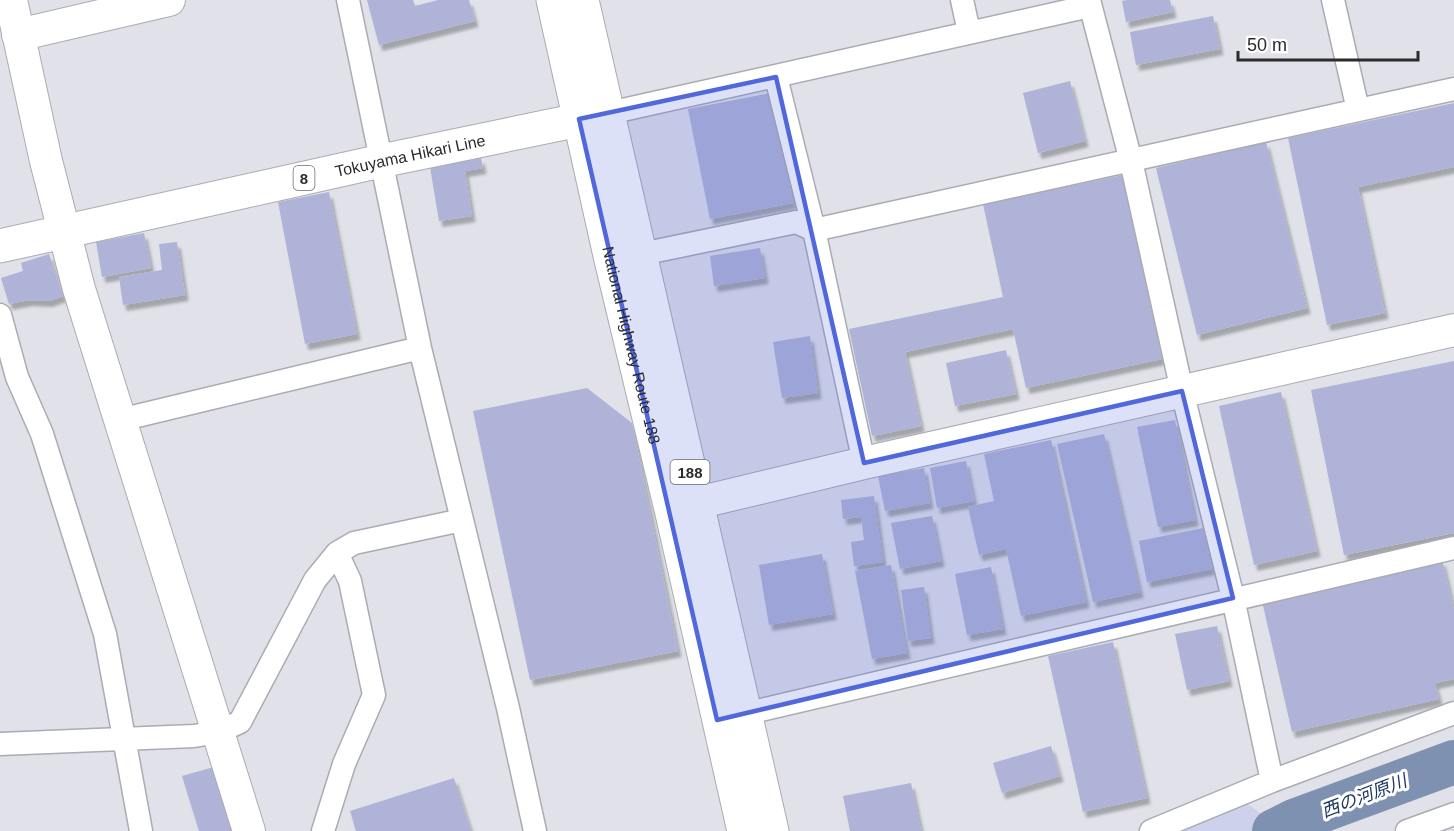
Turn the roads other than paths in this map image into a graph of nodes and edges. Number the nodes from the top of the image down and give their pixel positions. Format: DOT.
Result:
graph roads {
  1 [pos="11,0"];
  2 [pos="169,0"];
  3 [pos="348,0"];
  4 [pos="553,0"];
  5 [pos="582,0"];
  6 [pos="962,0"];
  7 [pos="1333,0"];
  8 [pos="1089,3"];
  9 [pos="969,32"];
  10 [pos="18,35"];
  11 [pos="776,77"];
  12 [pos="1454,89"];
  13 [pos="1358,110"];
  14 [pos="594,116"];
  15 [pos="1131,160"];
  16 [pos="381,161"];
  17 [pos="63,230"];
  18 [pos="814,230"];
  19 [pos="0,246"];
  20 [pos="626,257"];
  21 [pos="0,315"];
  22 [pos="1454,330"];
  23 [pos="420,348"];
  24 [pos="1182,391"];
  25 [pos="120,420"];
  26 [pos="864,463"];
  27 [pos="684,506"];
  28 [pos="462,520"];
  29 [pos="1454,548"];
  30 [pos="336,553"];
  31 [pos="1233,598"];
  32 [pos="1454,713"];
  33 [pos="731,717"];
  34 [pos="218,732"];
  35 [pos="124,739"];
  36 [pos="0,744"];
  37 [pos="1272,781"];
  38 [pos="1454,814"];
  39 [pos="141,831"];
  40 [pos="249,831"];
  41 [pos="323,831"];
  42 [pos="535,831"];
  43 [pos="744,831"];
  44 [pos="772,831"];
  45 [pos="1151,831"];
  46 [pos="1407,831"];
  1 -- 10 [label="street"];
  2 -- 10 [label="street"];
  3 -- 16 [label="street"];
  4 -- 14 [label="main road, National Highway Route 188 / 188"];
  5 -- 14 [label="main road, National Highway Route 188 / 188"];
  6 -- 9 [label="street"];
  7 -- 13 [label="street"];
  8 -- 9 [label="street"];
  8 -- 15 [label="street"];
  9 -- 11 [label="street"];
  10 -- 17 [label="street"];
  11 -- 14 [label="street"];
  11 -- 18 [label="street"];
  12 -- 13 [label="street"];
  13 -- 15 [label="street"];
  14 -- 16 [label="main road, Tokuyama Hikari Line / 8"];
  14 -- 20 [label="main road, National Highway Route 188 / 188"];
  15 -- 18 [label="street"];
  15 -- 24 [label="street"];
  16 -- 17 [label="main road, Tokuyama Hikari Line / 8"];
  16 -- 23 [label="street"];
  17 -- 19 [label="main road, Tokuyama Hikari Line / 8"];
  17 -- 25 [label="street"];
  18 -- 20 [label="street"];
  18 -- 26 [label="street"];
  20 -- 27 [label="main road, National Highway Route 188 / 188"];
  21 -- 35 [label="street"];
  22 -- 24 [label="street"];
  23 -- 25 [label="street"];
  23 -- 28 [label="street"];
  24 -- 26 [label="street"];
  24 -- 31 [label="street"];
  25 -- 34 [label="street"];
  26 -- 27 [label="street"];
  27 -- 33 [label="main road, National Highway Route 188 / 188"];
  28 -- 30 [label="street"];
  28 -- 42 [label="street"];
  29 -- 31 [label="street"];
  30 -- 34 [label="street"];
  30 -- 41 [label="street"];
  31 -- 33 [label="street"];
  31 -- 37 [label="street"];
  32 -- 37 [label="street"];
  33 -- 43 [label="main road, National Highway Route 188 / 188"];
  33 -- 44 [label="main road, National Highway Route 188 / 188"];
  34 -- 35 [label="street"];
  34 -- 40 [label="street"];
  35 -- 36 [label="street"];
  35 -- 39 [label="street"];
  37 -- 45 [label="street"];
  38 -- 46 [label="street"];
}
